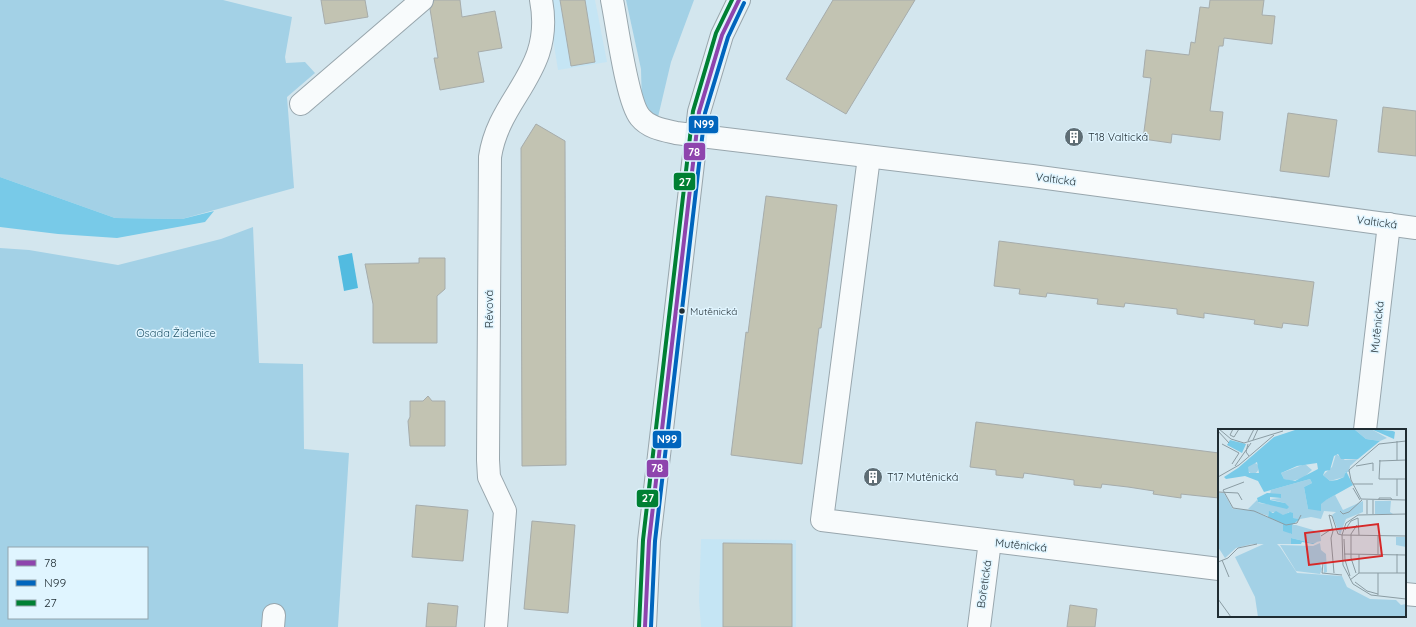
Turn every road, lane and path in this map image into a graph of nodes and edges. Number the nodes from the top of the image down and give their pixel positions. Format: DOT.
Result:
graph roads {
  1 [pos="422,0"];
  2 [pos="541,0"];
  3 [pos="612,0"];
  4 [pos="739,0"];
  5 [pos="301,104"];
  6 [pos="696,136"];
  7 [pos="869,157"];
  8 [pos="1389,224"];
  9 [pos="1416,228"];
  10 [pos="1365,429"];
  11 [pos="990,541"];
  12 [pos="1218,569"];
  13 [pos="1406,594"];
  14 [pos="1416,595"];
  15 [pos="496,627"];
  16 [pos="645,627"];
  17 [pos="979,627"];
  1 -- 5 [label="street"];
  2 -- 15 [label="street, Révová"];
  3 -- 6 [label="street"];
  4 -- 6 [label="street"];
  6 -- 7 [label="street, Valtická"];
  6 -- 16 [label="street"];
  7 -- 8 [label="street, Valtická"];
  7 -- 11 [label="street, Mutěnická"];
  8 -- 9 [label="street, Valtická"];
  8 -- 10 [label="street, Mutěnická"];
  11 -- 12 [label="street, Mutěnická"];
  11 -- 17 [label="street, Bořetická"];
  13 -- 14 [label="street"];
}
